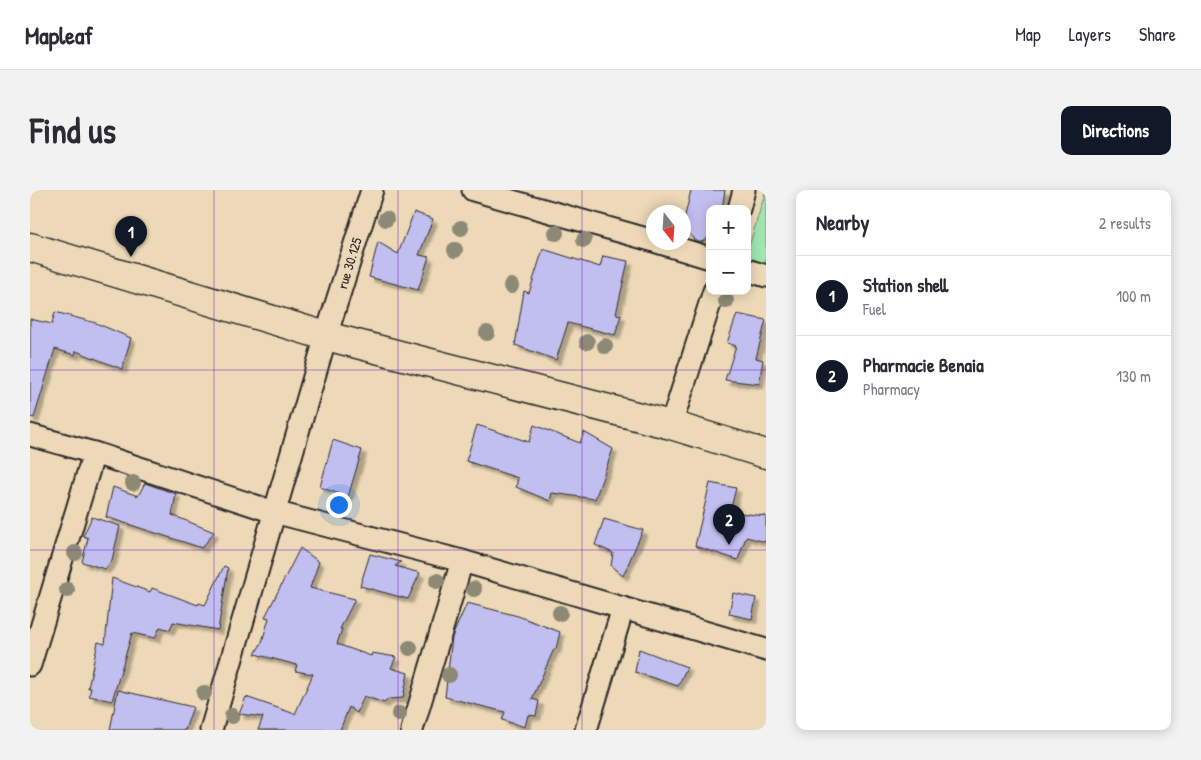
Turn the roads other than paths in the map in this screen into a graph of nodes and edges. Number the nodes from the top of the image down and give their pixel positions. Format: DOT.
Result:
graph roads {
  1 [pos="372,190"];
  2 [pos="473,190"];
  3 [pos="744,190"];
  4 [pos="739,205"];
  5 [pos="646,239"];
  6 [pos="30,248"];
  7 [pos="682,250"];
  8 [pos="706,257"];
  9 [pos="751,271"];
  10 [pos="766,276"];
  11 [pos="713,295"];
  12 [pos="326,336"];
  13 [pos="672,426"];
  14 [pos="30,435"];
  15 [pos="94,453"];
  16 [pos="766,454"];
  17 [pos="274,512"];
  18 [pos="462,561"];
  19 [pos="623,608"];
  20 [pos="766,650"];
  21 [pos="30,665"];
  22 [pos="211,730"];
  23 [pos="412,730"];
  24 [pos="586,730"];
  1 -- 12 [label="street, rue 30.125"];
  2 -- 5 [label="street"];
  3 -- 4 [label="street"];
  6 -- 12 [label="street"];
  7 -- 8 [label="street"];
  9 -- 10 [label="street"];
  11 -- 13 [label="street"];
  12 -- 13 [label="street"];
  12 -- 17 [label="street, rue 30.125"];
  13 -- 16 [label="street"];
  14 -- 15 [label="street"];
  15 -- 17 [label="street"];
  15 -- 21 [label="street"];
  17 -- 18 [label="street"];
  17 -- 22 [label="street, rue 30.125"];
  18 -- 19 [label="street"];
  18 -- 23 [label="street"];
  19 -- 20 [label="street"];
  19 -- 24 [label="street"];
}
